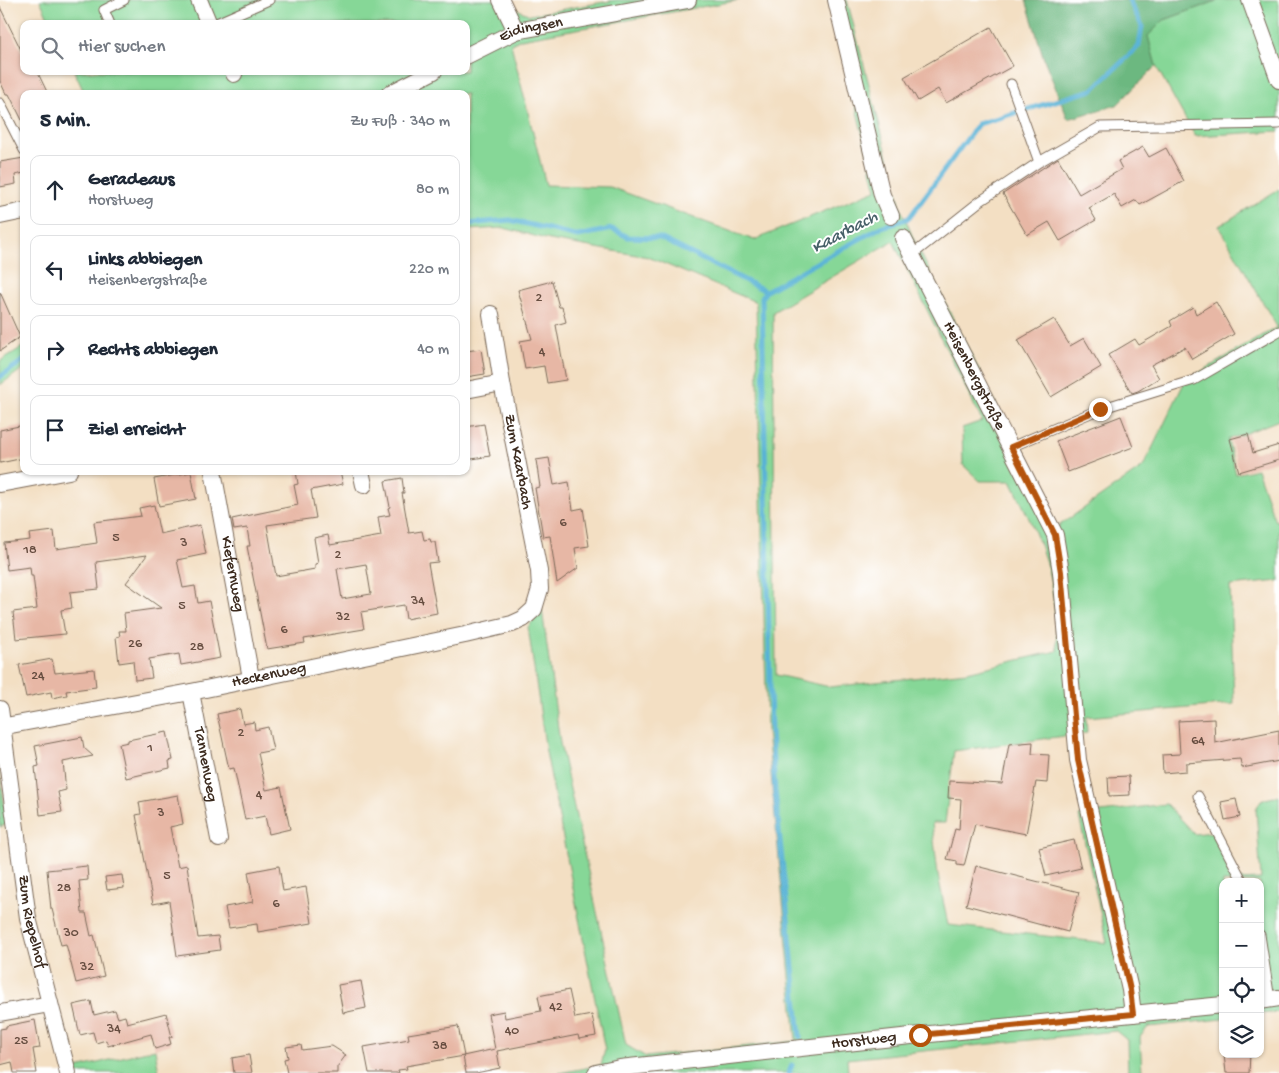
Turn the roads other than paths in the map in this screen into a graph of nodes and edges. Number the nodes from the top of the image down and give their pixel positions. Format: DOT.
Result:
graph roads {
  1 [pos="124,0"];
  2 [pos="199,0"];
  3 [pos="268,0"];
  4 [pos="501,0"];
  5 [pos="688,0"];
  6 [pos="836,0"];
  7 [pos="1250,0"];
  8 [pos="108,20"];
  9 [pos="207,20"];
  10 [pos="223,20"];
  11 [pos="516,31"];
  12 [pos="470,54"];
  13 [pos="426,75"];
  14 [pos="1279,80"];
  15 [pos="1011,84"];
  16 [pos="396,90"];
  17 [pos="0,103"];
  18 [pos="1279,124"];
  19 [pos="20,142"];
  20 [pos="1039,162"];
  21 [pos="20,212"];
  22 [pos="0,216"];
  23 [pos="891,216"];
  24 [pos="904,238"];
  25 [pos="912,255"];
  26 [pos="491,314"];
  27 [pos="1279,331"];
  28 [pos="502,383"];
  29 [pos="470,389"];
  30 [pos="1011,447"];
  31 [pos="48,475"];
  32 [pos="214,475"];
  33 [pos="0,484"];
  34 [pos="534,610"];
  35 [pos="251,678"];
  36 [pos="191,692"];
  37 [pos="0,709"];
  38 [pos="1,727"];
  39 [pos="1198,796"];
  40 [pos="219,838"];
  41 [pos="1241,878"];
  42 [pos="1264,961"];
  43 [pos="1270,1000"];
  44 [pos="50,1004"];
  45 [pos="1219,1005"];
  46 [pos="0,1012"];
  47 [pos="1133,1014"];
  48 [pos="68,1073"];
  49 [pos="596,1073"];
  1 -- 8 [label="lane"];
  2 -- 9 [label="street"];
  3 -- 10 [label="lane"];
  4 -- 11 [label="street"];
  5 -- 11 [label="street, Eidingsen"];
  6 -- 23 [label="street"];
  7 -- 14 [label="street"];
  11 -- 12 [label="street, Eidingsen"];
  13 -- 16 [label="street"];
  15 -- 20 [label="lane"];
  17 -- 19 [label="lane"];
  18 -- 20 [label="lane"];
  20 -- 25 [label="lane"];
  21 -- 22 [label="street"];
  24 -- 25 [label="street, Heisenbergstraße"];
  25 -- 30 [label="street, Heisenbergstraße"];
  26 -- 28 [label="street, Zum Kaarbach"];
  27 -- 30 [label="lane"];
  28 -- 29 [label="street"];
  28 -- 34 [label="street, Zum Kaarbach"];
  30 -- 47 [label="street, Heisenbergstraße"];
  31 -- 33 [label="street"];
  32 -- 35 [label="street, Kiefernweg"];
  34 -- 35 [label="street, Heckenweg"];
  35 -- 36 [label="street, Heckenweg"];
  36 -- 38 [label="street, Heckenweg"];
  36 -- 40 [label="street, Tannenweg"];
  37 -- 38 [label="street, Zum Riepelhof"];
  38 -- 44 [label="street, Zum Riepelhof"];
  39 -- 41 [label="lane"];
  42 -- 43 [label="lane"];
  44 -- 46 [label="street"];
  44 -- 48 [label="street, Zum Riepelhof"];
  45 -- 47 [label="street, Horstweg"];
  47 -- 49 [label="street, Horstweg"];
}
